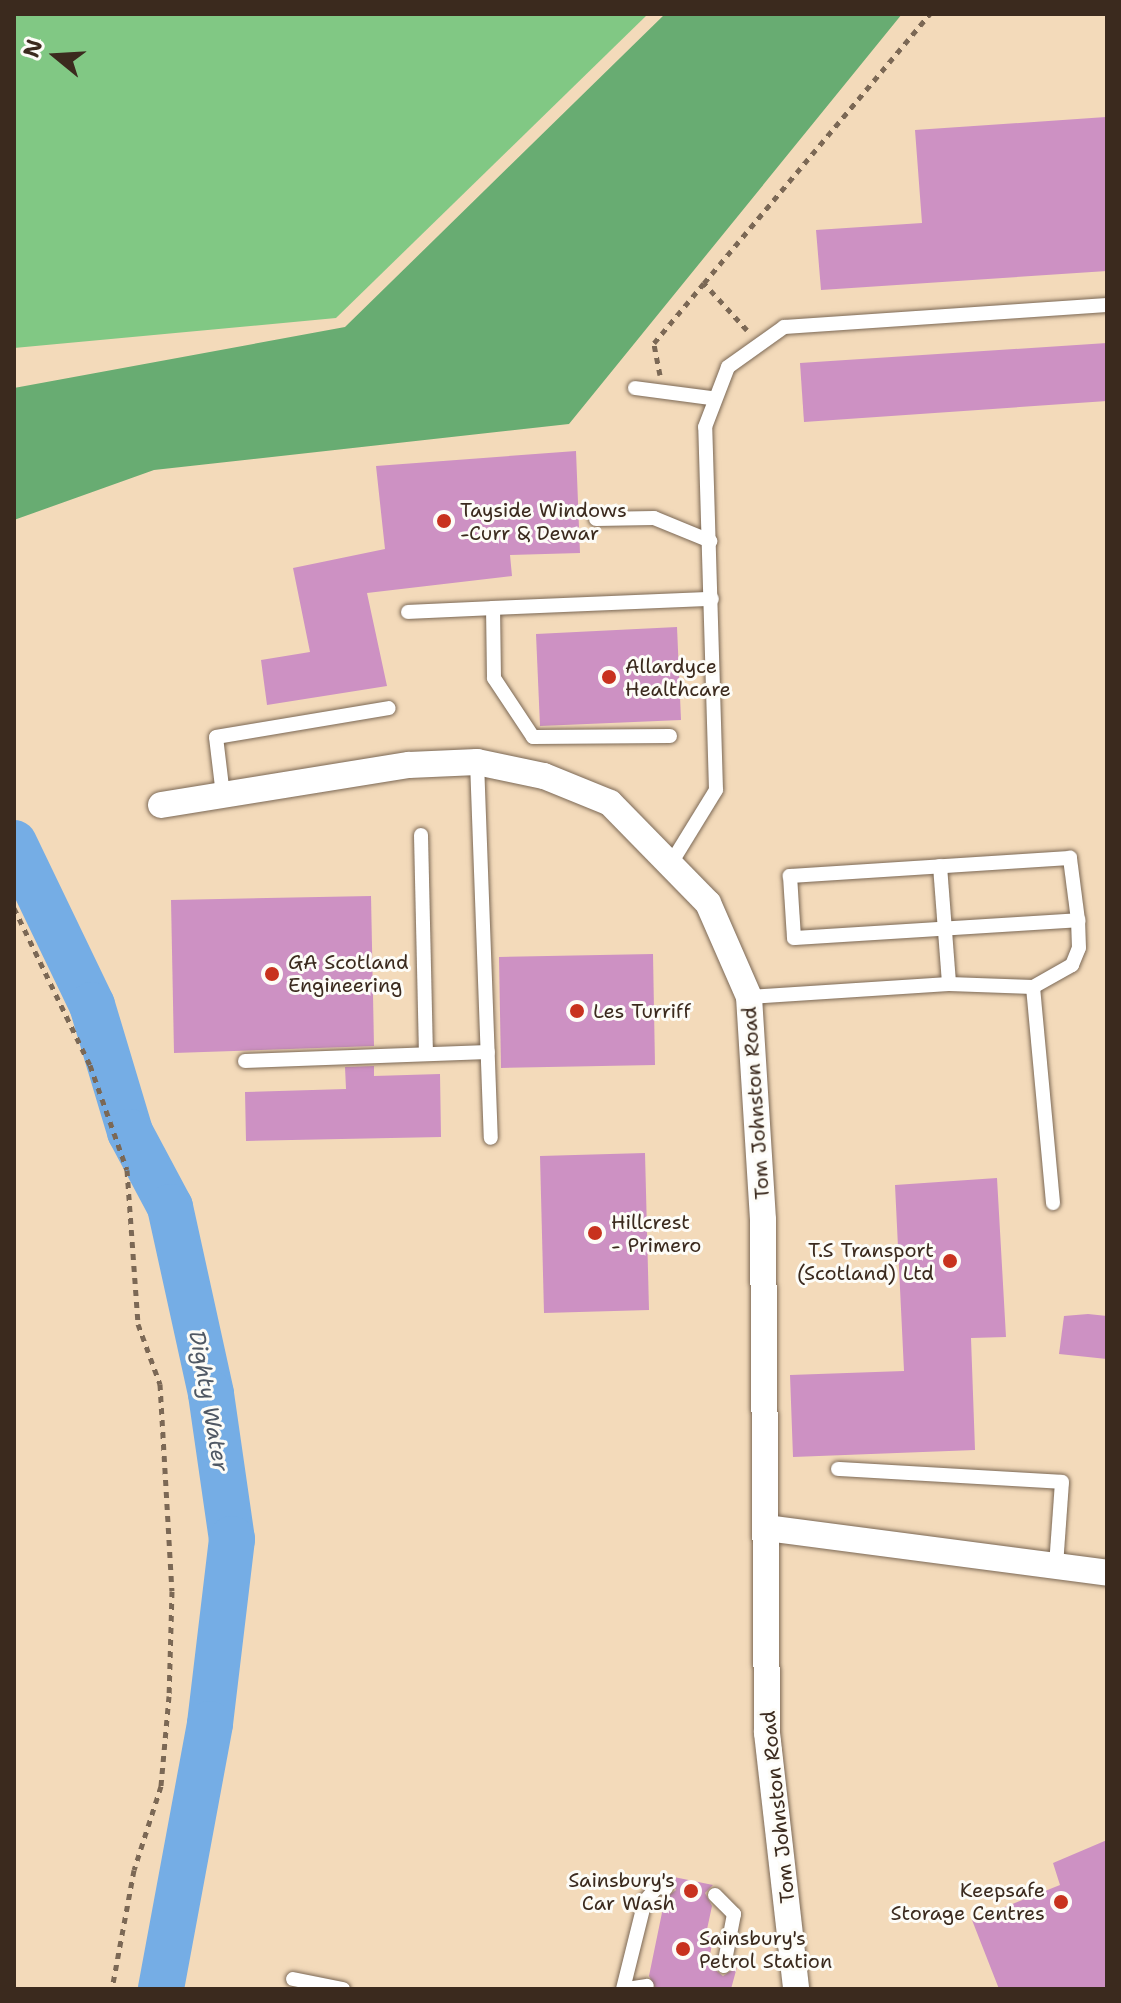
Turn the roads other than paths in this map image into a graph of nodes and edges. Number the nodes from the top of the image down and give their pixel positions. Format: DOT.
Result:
graph roads {
  1 [pos="1107,305"];
  2 [pos="635,388"];
  3 [pos="711,398"];
  4 [pos="596,519"];
  5 [pos="710,541"];
  6 [pos="712,599"];
  7 [pos="493,608"];
  8 [pos="408,612"];
  9 [pos="389,708"];
  10 [pos="670,736"];
  11 [pos="477,762"];
  12 [pos="223,795"];
  13 [pos="161,805"];
  14 [pos="421,835"];
  15 [pos="673,860"];
  16 [pos="940,866"];
  17 [pos="1078,920"];
  18 [pos="945,930"];
  19 [pos="949,984"];
  20 [pos="1033,987"];
  21 [pos="749,997"];
  22 [pos="488,1052"];
  23 [pos="426,1054"];
  24 [pos="245,1061"];
  25 [pos="491,1138"];
  26 [pos="1053,1203"];
  27 [pos="838,1469"];
  28 [pos="767,1528"];
  29 [pos="1056,1566"];
  30 [pos="1107,1573"];
  31 [pos="666,1888"];
  32 [pos="715,1895"];
  33 [pos="724,1966"];
  34 [pos="293,1979"];
  35 [pos="647,1986"];
  36 [pos="343,1989"];
  37 [pos="625,1989"];
  38 [pos="796,1989"];
  1 -- 3 [label="lane"];
  2 -- 3 [label="lane"];
  3 -- 5 [label="lane"];
  4 -- 5 [label="lane"];
  5 -- 6 [label="lane"];
  6 -- 7 [label="lane"];
  6 -- 15 [label="lane"];
  7 -- 8 [label="lane"];
  7 -- 10 [label="lane"];
  9 -- 12 [label="lane"];
  11 -- 12 [label="street, Tom Johnston Road"];
  11 -- 15 [label="street, Tom Johnston Road"];
  11 -- 22 [label="lane"];
  12 -- 13 [label="street, Tom Johnston Road"];
  14 -- 23 [label="lane"];
  15 -- 21 [label="street, Tom Johnston Road"];
  16 -- 17 [label="lane"];
  16 -- 18 [label="lane"];
  16 -- 18 [label="lane"];
  17 -- 18 [label="lane"];
  17 -- 20 [label="lane"];
  18 -- 19 [label="lane"];
  19 -- 20 [label="lane"];
  19 -- 21 [label="lane"];
  20 -- 26 [label="lane"];
  21 -- 28 [label="street, Tom Johnston Road"];
  22 -- 23 [label="lane"];
  22 -- 25 [label="lane"];
  23 -- 24 [label="lane"];
  27 -- 29 [label="lane"];
  28 -- 29 [label="street"];
  28 -- 38 [label="street, Tom Johnston Road"];
  29 -- 30 [label="street"];
  31 -- 37 [label="lane"];
  32 -- 33 [label="lane"];
  34 -- 36 [label="lane"];
  35 -- 37 [label="lane"];
}
